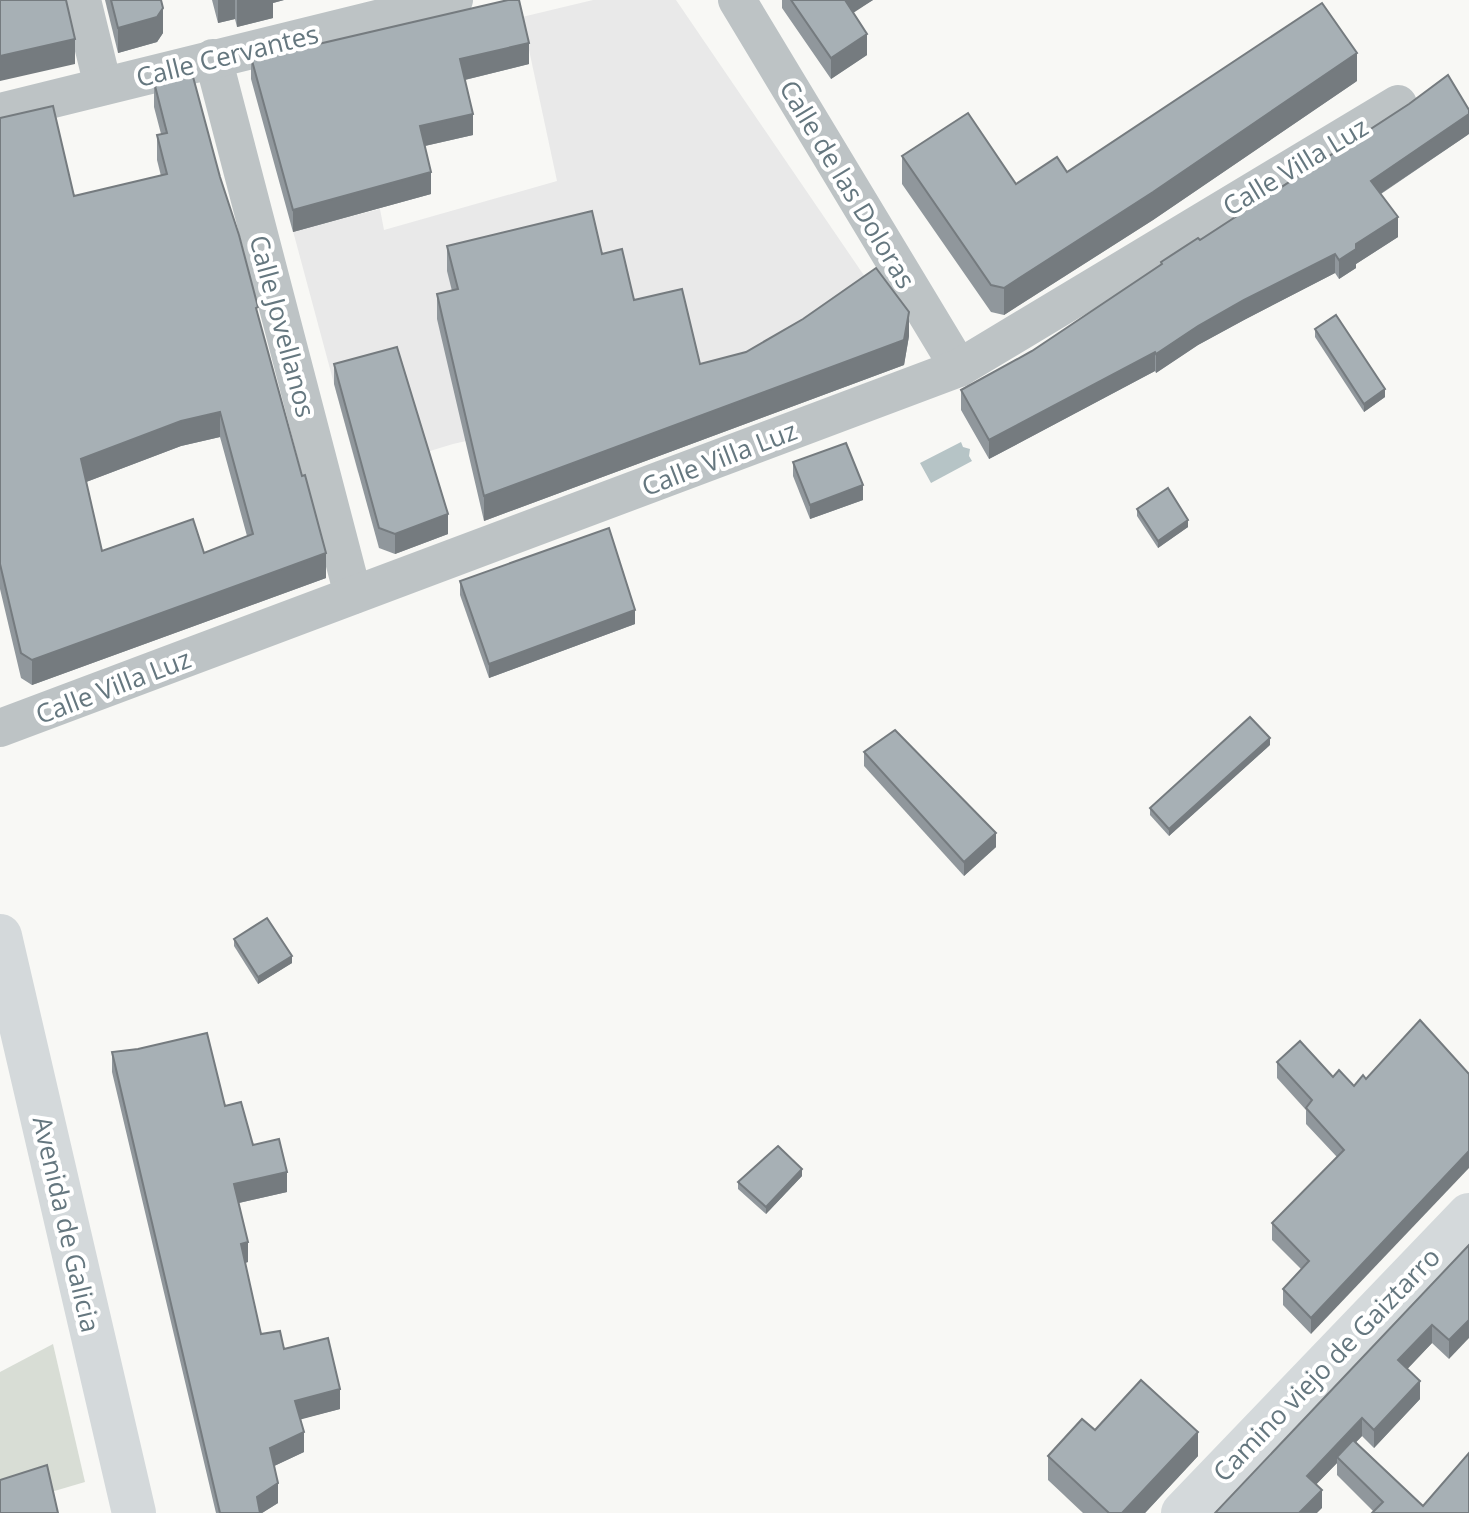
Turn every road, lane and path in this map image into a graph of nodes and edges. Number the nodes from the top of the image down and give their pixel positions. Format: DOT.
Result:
graph roads {
  1 [pos="82,0"];
  2 [pos="454,0"];
  3 [pos="737,0"];
  4 [pos="213,58"];
  5 [pos="103,86"];
  6 [pos="1398,104"];
  7 [pos="0,112"];
  8 [pos="959,368"];
  9 [pos="353,595"];
  10 [pos="0,728"];
  11 [pos="0,936"];
  12 [pos="1469,1215"];
  13 [pos="134,1513"];
  14 [pos="1183,1513"];
  1 -- 5 [label="street"];
  2 -- 4 [label="street, Calle Cervantes"];
  3 -- 8 [label="street, Calle de las Doloras"];
  4 -- 5 [label="street, Calle Cervantes"];
  4 -- 9 [label="street, Calle Jovellanos"];
  5 -- 7 [label="street, Calle Cervantes"];
  6 -- 8 [label="street, Calle Villa Luz"];
  8 -- 9 [label="street, Calle Villa Luz"];
  9 -- 10 [label="street, Calle Villa Luz"];
  11 -- 13 [label="main road, Avenida de Galicia"];
  12 -- 14 [label="main road, Camino viejo de Gaiztarro"];
}
